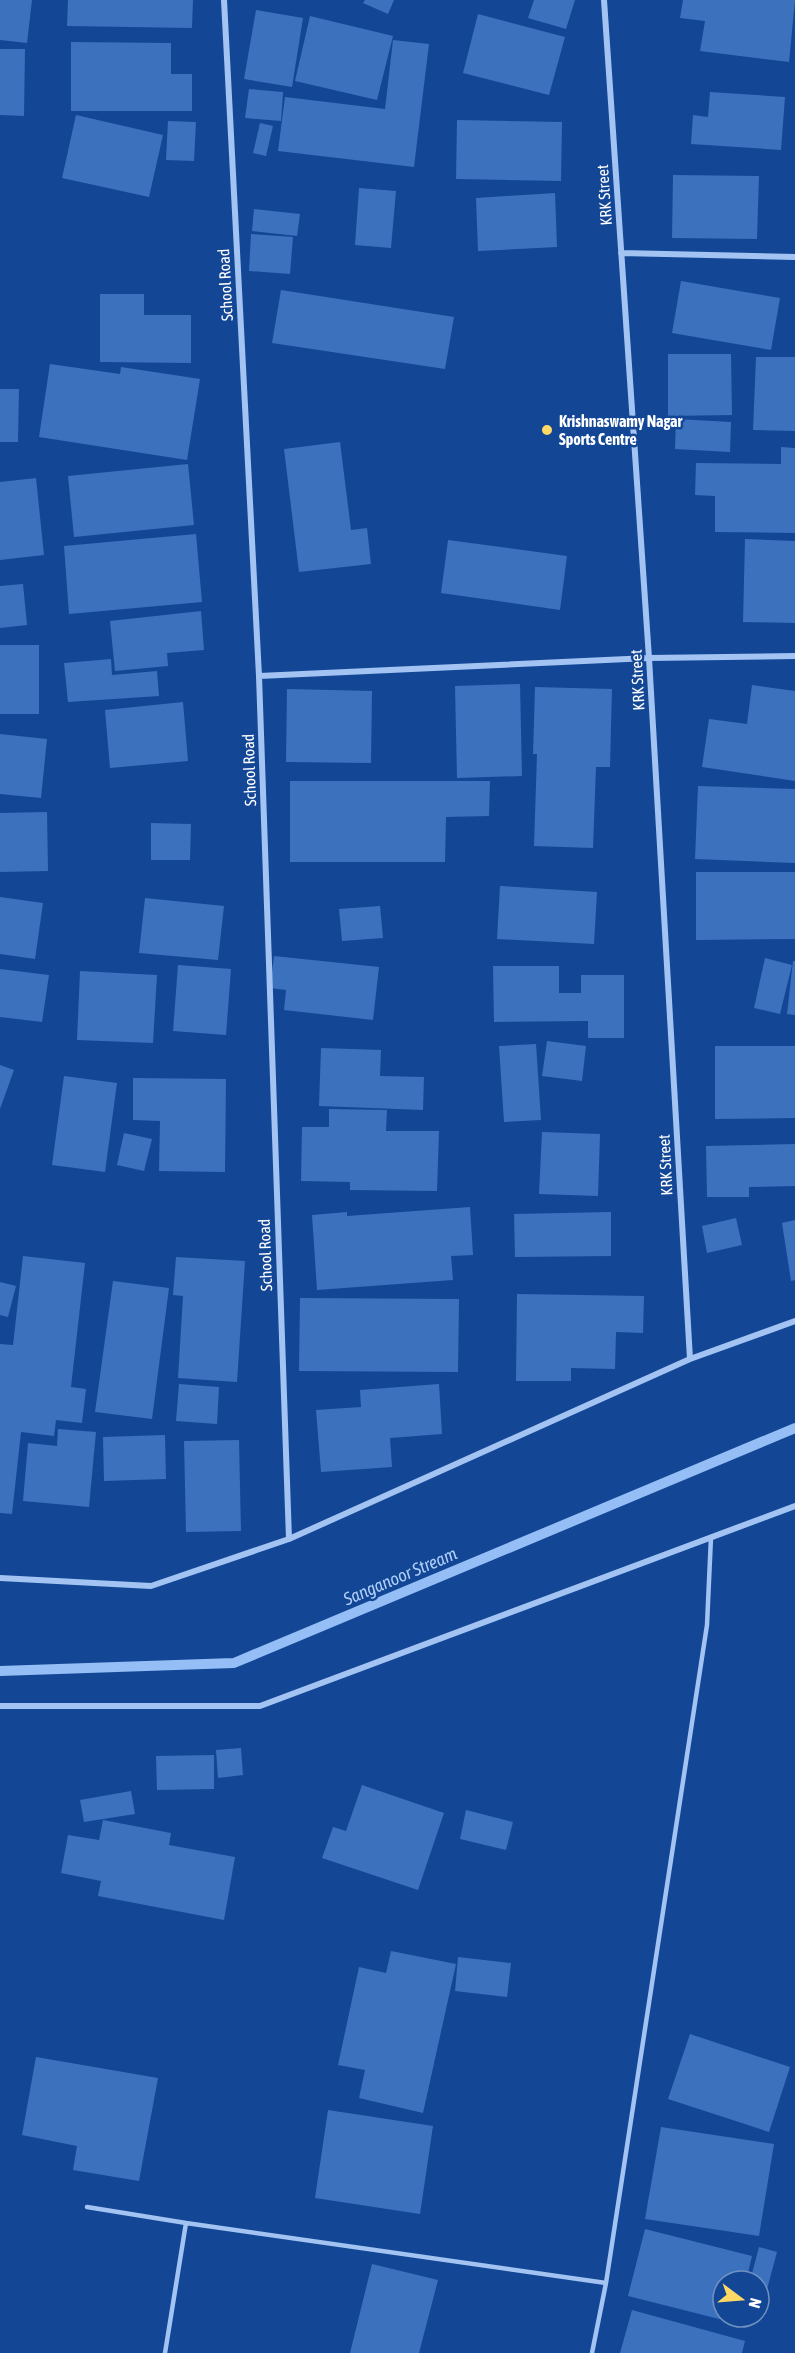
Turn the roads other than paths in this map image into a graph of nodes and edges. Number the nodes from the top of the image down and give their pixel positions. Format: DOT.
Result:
graph roads {
  1 [pos="224,0"];
  2 [pos="604,0"];
  3 [pos="621,253"];
  4 [pos="795,257"];
  5 [pos="795,656"];
  6 [pos="649,658"];
  7 [pos="259,676"];
  8 [pos="795,1321"];
  9 [pos="690,1359"];
  10 [pos="795,1506"];
  11 [pos="711,1537"];
  12 [pos="289,1539"];
  13 [pos="0,1578"];
  14 [pos="0,1706"];
  15 [pos="87,2207"];
  16 [pos="186,2223"];
  17 [pos="606,2283"];
  18 [pos="165,2353"];
  19 [pos="592,2353"];
  1 -- 7 [label="street, School Road"];
  2 -- 3 [label="street, KRK Street"];
  3 -- 4 [label="street"];
  3 -- 6 [label="street, KRK Street"];
  5 -- 6 [label="street"];
  6 -- 7 [label="street"];
  6 -- 9 [label="street, KRK Street"];
  7 -- 12 [label="street, School Road"];
  8 -- 9 [label="street"];
  9 -- 12 [label="street"];
  10 -- 11 [label="street"];
  11 -- 14 [label="street"];
  11 -- 17 [label="lane"];
  12 -- 13 [label="street"];
  15 -- 16 [label="lane"];
  16 -- 17 [label="lane"];
  16 -- 18 [label="lane"];
  17 -- 19 [label="lane"];
}
